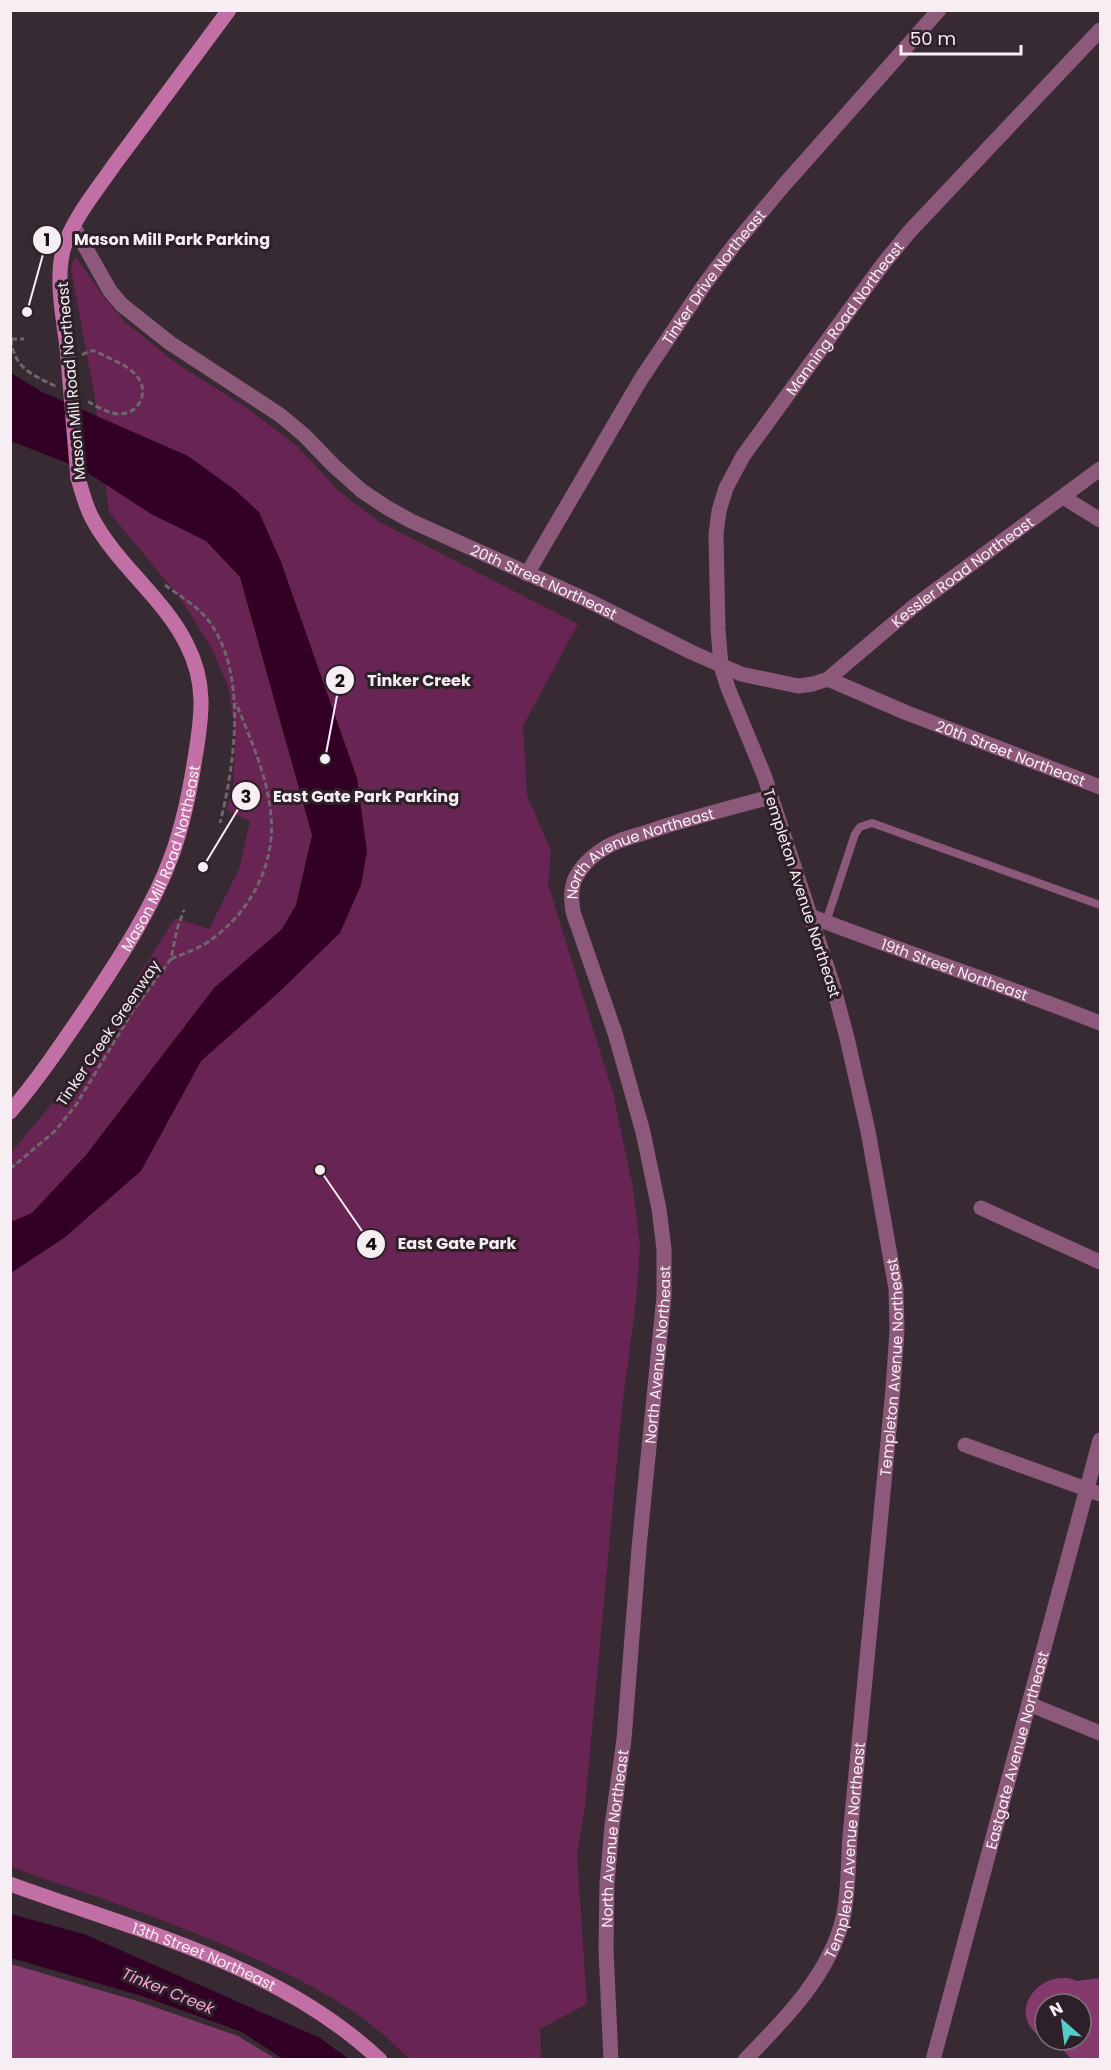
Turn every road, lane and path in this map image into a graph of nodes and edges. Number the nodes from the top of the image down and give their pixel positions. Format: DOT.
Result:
graph roads {
  1 [pos="229,10"];
  2 [pos="939,10"];
  3 [pos="1101,30"];
  4 [pos="74,227"];
  5 [pos="10,339"];
  6 [pos="24,339"];
  7 [pos="1101,469"];
  8 [pos="1063,497"];
  9 [pos="1101,520"];
  10 [pos="527,574"];
  11 [pos="722,666"];
  12 [pos="828,679"];
  13 [pos="234,700"];
  14 [pos="1101,787"];
  15 [pos="771,797"];
  16 [pos="1101,905"];
  17 [pos="184,910"];
  18 [pos="810,916"];
  19 [pos="826,922"];
  20 [pos="171,959"];
  21 [pos="1101,1023"];
  22 [pos="10,1112"];
  23 [pos="10,1169"];
  24 [pos="981,1208"];
  25 [pos="1101,1262"];
  26 [pos="1101,1440"];
  27 [pos="965,1445"];
  28 [pos="1094,1492"];
  29 [pos="1029,1704"];
  30 [pos="1101,1733"];
  31 [pos="10,1884"];
  32 [pos="380,2060"];
  33 [pos="612,2060"];
  34 [pos="745,2060"];
  35 [pos="933,2060"];
  1 -- 4 [label="street, Mason Mill Road Northeast"];
  2 -- 10 [label="street, Tinker Drive Northeast"];
  3 -- 11 [label="street, Manning Road Northeast"];
  4 -- 10 [label="street, 20th Street Northeast"];
  4 -- 22 [label="street, Mason Mill Road Northeast, bridge"];
  5 -- 6 [label="path"];
  7 -- 8 [label="street, Kessler Road Northeast"];
  8 -- 9 [label="street"];
  8 -- 12 [label="street, Kessler Road Northeast"];
  10 -- 11 [label="street, 20th Street Northeast"];
  11 -- 12 [label="street, 20th Street Northeast"];
  11 -- 15 [label="street, Templeton Avenue Northeast"];
  12 -- 14 [label="street, 20th Street Northeast"];
  13 -- 20 [label="path, Tinker Creek Greenway"];
  15 -- 18 [label="street, Templeton Avenue Northeast"];
  15 -- 33 [label="street, North Avenue Northeast"];
  16 -- 19 [label="lane"];
  17 -- 20 [label="path, Tinker Creek Greenway"];
  18 -- 19 [label="street, 19th Street Northeast"];
  18 -- 34 [label="street, Templeton Avenue Northeast"];
  19 -- 21 [label="street, 19th Street Northeast"];
  20 -- 23 [label="path, Tinker Creek Greenway"];
  24 -- 25 [label="street"];
  26 -- 28 [label="street, Eastgate Avenue Northeast"];
  27 -- 28 [label="street"];
  28 -- 29 [label="street, Eastgate Avenue Northeast"];
  29 -- 30 [label="street"];
  29 -- 35 [label="street, Eastgate Avenue Northeast"];
  31 -- 32 [label="street, 13th Street Northeast"];
}
